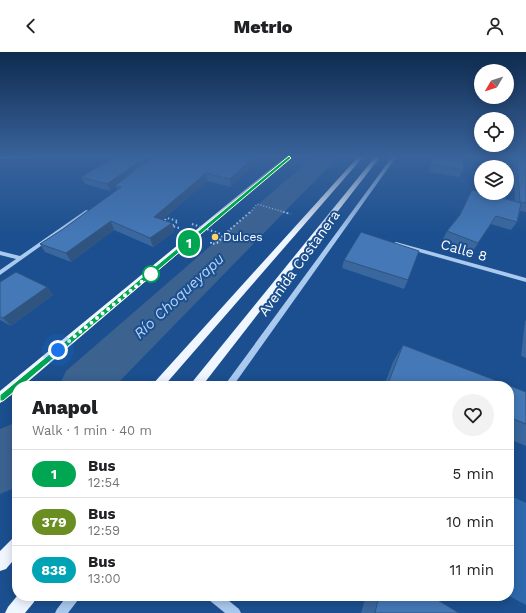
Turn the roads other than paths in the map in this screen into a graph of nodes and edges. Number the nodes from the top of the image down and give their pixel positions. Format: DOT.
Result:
graph roads {
  1 [pos="259,183"];
  2 [pos="338,183"];
  3 [pos="358,183"];
  4 [pos="376,183"];
  5 [pos="96,206"];
  6 [pos="396,244"];
  7 [pos="0,253"];
  8 [pos="19,258"];
  9 [pos="0,273"];
  10 [pos="526,280"];
  11 [pos="20,381"];
  12 [pos="161,381"];
  13 [pos="199,381"];
  14 [pos="232,381"];
  15 [pos="12,388"];
  16 [pos="0,398"];
  17 [pos="12,550"];
  18 [pos="0,563"];
  19 [pos="24,601"];
  20 [pos="70,601"];
  21 [pos="219,601"];
  22 [pos="14,613"];
  23 [pos="61,613"];
  24 [pos="235,613"];
  1 -- 11 [label="main road"];
  2 -- 12 [label="main road"];
  3 -- 13 [label="main road"];
  4 -- 14 [label="street, Avenida Costanera"];
  5 -- 8 [label="street"];
  6 -- 10 [label="street, Calle 8"];
  7 -- 8 [label="street"];
  8 -- 9 [label="street"];
  15 -- 16 [label="main road"];
  17 -- 18 [label="main road"];
  19 -- 22 [label="main road"];
  20 -- 23 [label="street"];
  21 -- 24 [label="street"];
}
